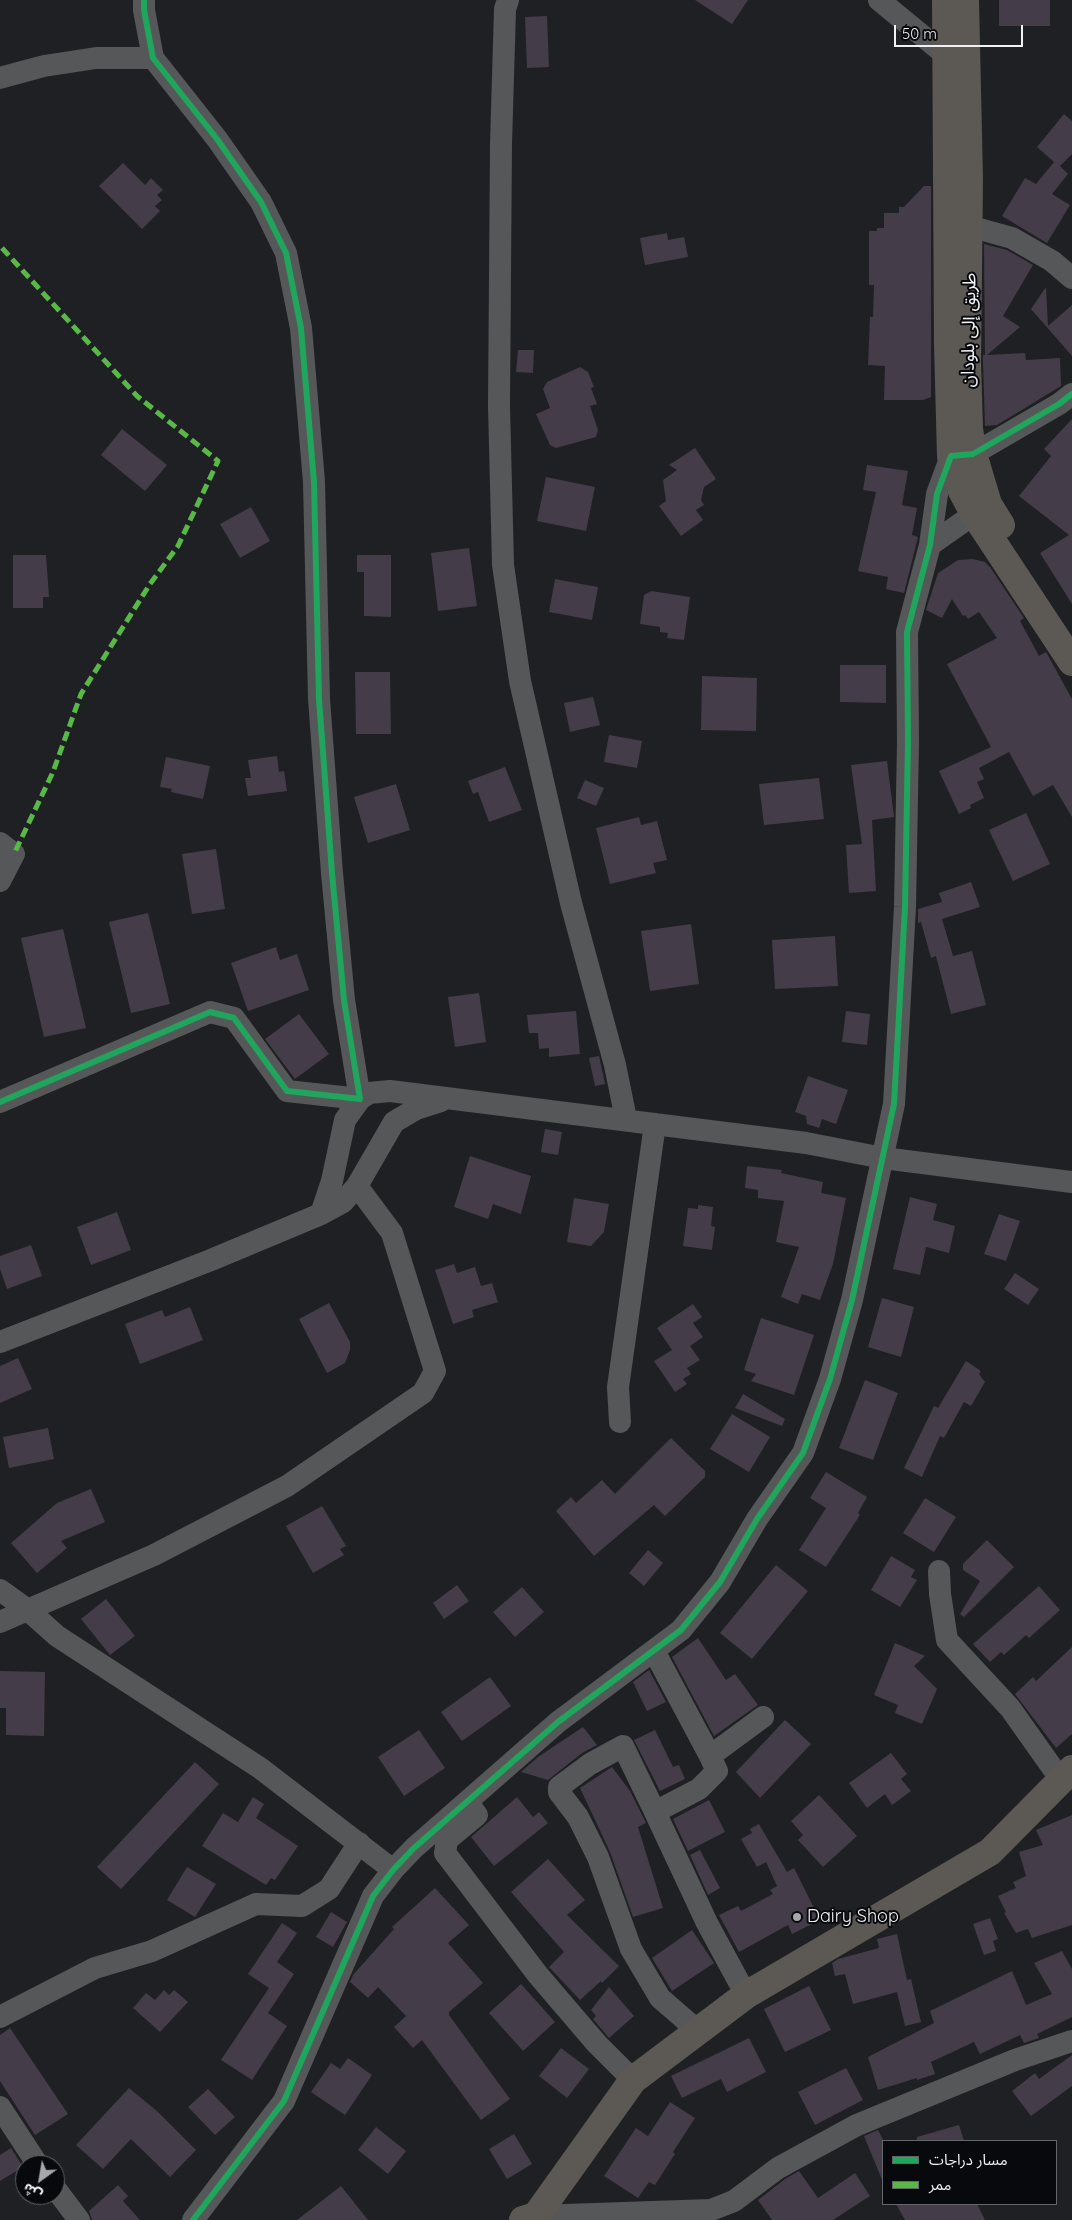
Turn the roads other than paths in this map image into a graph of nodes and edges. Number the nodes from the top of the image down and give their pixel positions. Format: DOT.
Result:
graph roads {
  1 [pos="144,0"];
  2 [pos="508,0"];
  3 [pos="879,0"];
  4 [pos="946,0"];
  5 [pos="965,0"];
  6 [pos="947,56"];
  7 [pos="153,58"];
  8 [pos="0,78"];
  9 [pos="970,226"];
  10 [pos="1072,278"];
  11 [pos="1072,394"];
  12 [pos="962,455"];
  13 [pos="981,509"];
  14 [pos="930,545"];
  15 [pos="1072,633"];
  16 [pos="1072,662"];
  17 [pos="0,843"];
  18 [pos="0,881"];
  19 [pos="360,1098"];
  20 [pos="447,1099"];
  21 [pos="0,1102"];
  22 [pos="626,1119"];
  23 [pos="655,1124"];
  24 [pos="883,1158"];
  25 [pos="1072,1182"];
  26 [pos="357,1186"];
  27 [pos="321,1214"];
  28 [pos="0,1342"];
  29 [pos="620,1422"];
  30 [pos="939,1571"];
  31 [pos="0,1590"];
  32 [pos="29,1611"];
  33 [pos="0,1622"];
  34 [pos="654,1651"];
  35 [pos="763,1718"];
  36 [pos="710,1756"];
  37 [pos="1066,1775"];
  38 [pos="467,1802"];
  39 [pos="654,1812"];
  40 [pos="359,1843"];
  41 [pos="393,1870"];
  42 [pos="746,1996"];
  43 [pos="0,2016"];
  44 [pos="698,2031"];
  45 [pos="1072,2041"];
  46 [pos="633,2080"];
  47 [pos="0,2107"];
  48 [pos="31,2155"];
  49 [pos="65,2201"];
  50 [pos="593,2217"];
  51 [pos="530,2218"];
  52 [pos="79,2220"];
  53 [pos="193,2220"];
  1 -- 7 [label="street"];
  2 -- 22 [label="street"];
  3 -- 6 [label="street"];
  4 -- 6 [label="main road"];
  5 -- 9 [label="main road, طريق إلى بلودان"];
  6 -- 12 [label="main road"];
  7 -- 8 [label="street"];
  7 -- 19 [label="street"];
  9 -- 10 [label="street"];
  9 -- 12 [label="main road, طريق إلى بلودان"];
  11 -- 12 [label="street"];
  12 -- 13 [label="main road"];
  12 -- 14 [label="street"];
  13 -- 14 [label="street"];
  13 -- 15 [label="main road"];
  13 -- 16 [label="main road"];
  14 -- 24 [label="street"];
  17 -- 18 [label="street"];
  19 -- 20 [label="street"];
  19 -- 21 [label="street"];
  19 -- 27 [label="street"];
  20 -- 22 [label="street"];
  20 -- 26 [label="street"];
  22 -- 23 [label="street"];
  23 -- 24 [label="street"];
  23 -- 29 [label="street"];
  24 -- 25 [label="street"];
  24 -- 34 [label="street"];
  26 -- 27 [label="street"];
  26 -- 32 [label="street"];
  27 -- 28 [label="street"];
  30 -- 37 [label="street"];
  31 -- 32 [label="street"];
  32 -- 33 [label="street"];
  32 -- 40 [label="street"];
  34 -- 36 [label="street"];
  34 -- 38 [label="street"];
  35 -- 36 [label="street"];
  36 -- 39 [label="street"];
  37 -- 42 [label="main road"];
  38 -- 41 [label="street"];
  38 -- 46 [label="street"];
  39 -- 42 [label="street"];
  39 -- 44 [label="street"];
  40 -- 41 [label="street"];
  40 -- 43 [label="street"];
  41 -- 53 [label="street"];
  42 -- 44 [label="main road"];
  44 -- 46 [label="main road"];
  45 -- 50 [label="street"];
  46 -- 51 [label="main road"];
  47 -- 48 [label="street"];
  49 -- 52 [label="street"];
  50 -- 51 [label="street"];
}
